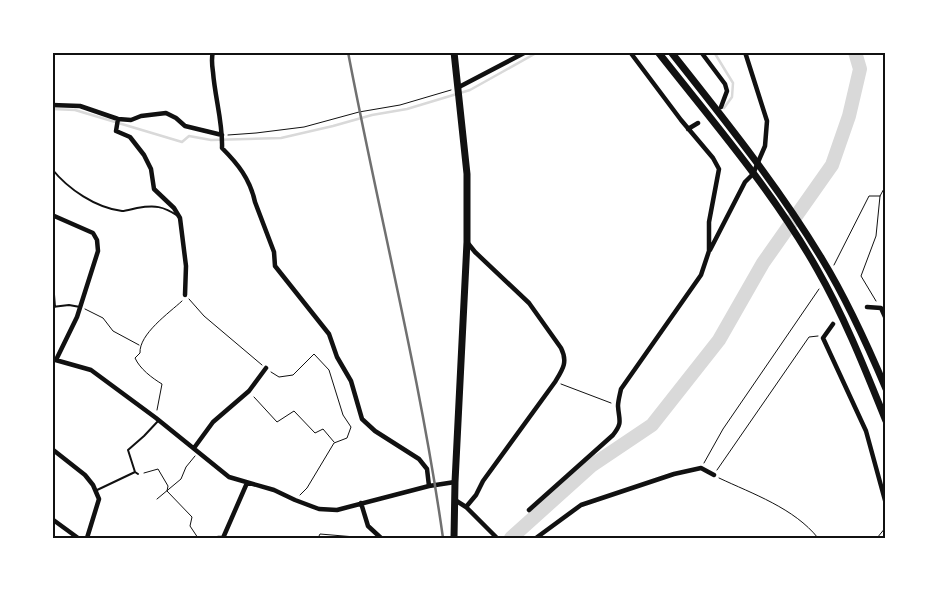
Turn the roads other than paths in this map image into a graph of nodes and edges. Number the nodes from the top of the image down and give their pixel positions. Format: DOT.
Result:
graph roads {
  1 [pos="213,52"];
  2 [pos="454,52"];
  3 [pos="526,52"];
  4 [pos="630,52"];
  5 [pos="658,52"];
  6 [pos="671,52"];
  7 [pos="700,52"];
  8 [pos="745,52"];
  9 [pos="459,87"];
  10 [pos="52,105"];
  11 [pos="721,107"];
  12 [pos="118,120"];
  13 [pos="698,123"];
  14 [pos="688,128"];
  15 [pos="222,135"];
  16 [pos="758,165"];
  17 [pos="52,169"];
  18 [pos="753,174"];
  19 [pos="52,215"];
  20 [pos="180,218"];
  21 [pos="467,242"];
  22 [pos="709,251"];
  23 [pos="53,282"];
  24 [pos="185,295"];
  25 [pos="80,306"];
  26 [pos="54,307"];
  27 [pos="867,307"];
  28 [pos="886,319"];
  29 [pos="833,324"];
  30 [pos="54,360"];
  31 [pos="266,368"];
  32 [pos="886,389"];
  33 [pos="157,419"];
  34 [pos="886,421"];
  35 [pos="194,448"];
  36 [pos="52,449"];
  37 [pos="714,475"];
  38 [pos="455,482"];
  39 [pos="247,483"];
  40 [pos="430,486"];
  41 [pos="95,491"];
  42 [pos="884,491"];
  43 [pos="455,500"];
  44 [pos="361,503"];
  45 [pos="886,504"];
  46 [pos="466,507"];
  47 [pos="529,510"];
  48 [pos="52,519"];
  49 [pos="78,538"];
  50 [pos="86,538"];
  51 [pos="218,538"];
  52 [pos="381,538"];
  53 [pos="454,538"];
  54 [pos="497,538"];
  55 [pos="536,538"];
  1 -- 15 [label="street"];
  2 -- 9 [label="highway"];
  3 -- 9 [label="street"];
  4 -- 14 [label="street"];
  5 -- 18 [label="highway"];
  6 -- 16 [label="highway"];
  7 -- 11 [label="street"];
  8 -- 16 [label="street"];
  9 -- 21 [label="highway"];
  10 -- 12 [label="street"];
  12 -- 15 [label="street"];
  12 -- 20 [label="street"];
  13 -- 14 [label="street"];
  14 -- 22 [label="street"];
  15 -- 40 [label="street"];
  16 -- 18 [label="street"];
  16 -- 32 [label="highway"];
  17 -- 20 [label="lane"];
  18 -- 22 [label="street"];
  18 -- 34 [label="highway"];
  19 -- 25 [label="street"];
  20 -- 24 [label="street"];
  21 -- 38 [label="highway"];
  21 -- 46 [label="street"];
  22 -- 47 [label="street"];
  23 -- 26 [label="lane"];
  25 -- 26 [label="lane"];
  25 -- 30 [label="street"];
  27 -- 28 [label="street"];
  29 -- 42 [label="street"];
  30 -- 33 [label="street"];
  31 -- 35 [label="street"];
  33 -- 35 [label="street"];
  33 -- 41 [label="lane"];
  35 -- 39 [label="street"];
  36 -- 41 [label="street"];
  37 -- 55 [label="street"];
  38 -- 40 [label="street"];
  38 -- 43 [label="highway"];
  39 -- 44 [label="street"];
  39 -- 51 [label="street"];
  40 -- 44 [label="street"];
  41 -- 50 [label="street"];
  42 -- 45 [label="street"];
  43 -- 46 [label="street"];
  43 -- 53 [label="highway"];
  44 -- 52 [label="street"];
  46 -- 54 [label="street"];
  48 -- 49 [label="street"];
}
